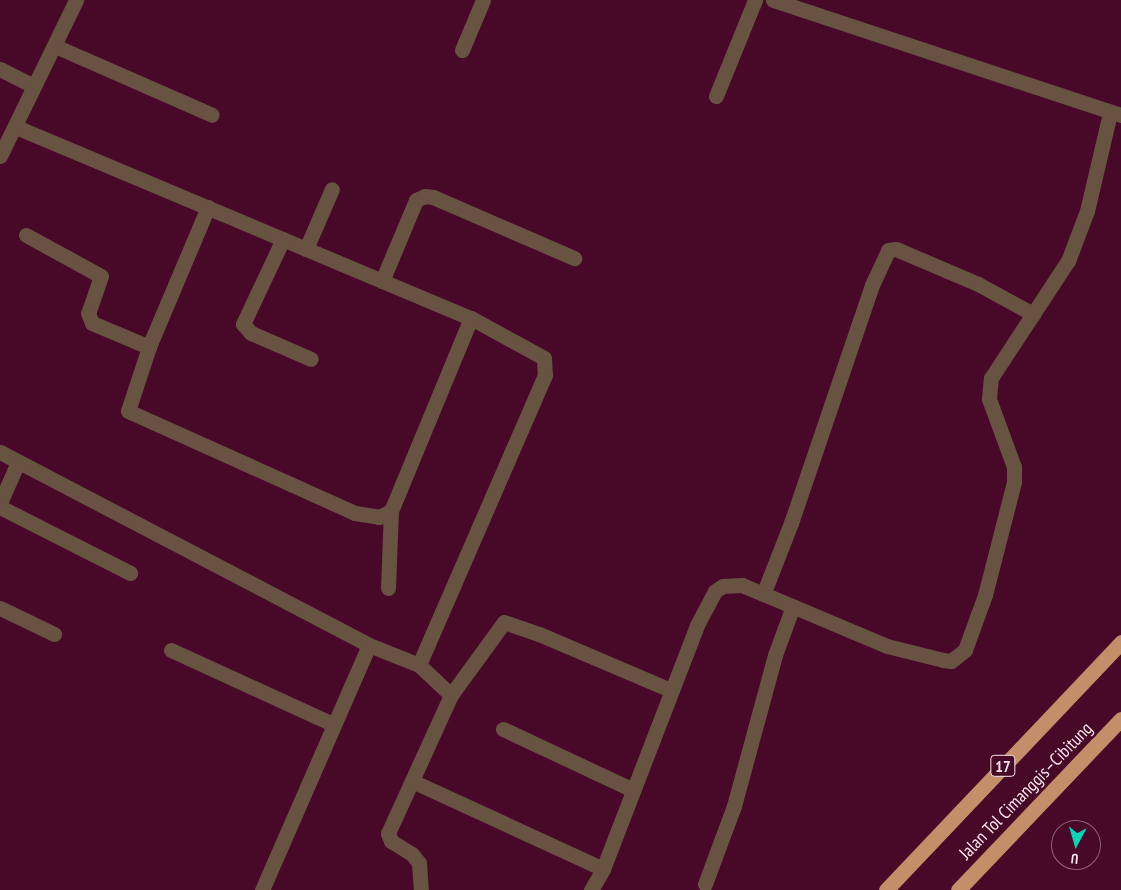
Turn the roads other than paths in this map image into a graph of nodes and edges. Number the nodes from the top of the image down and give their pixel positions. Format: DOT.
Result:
graph roads {
  1 [pos="76,0"];
  2 [pos="483,0"];
  3 [pos="755,0"];
  4 [pos="773,0"];
  5 [pos="55,46"];
  6 [pos="462,50"];
  7 [pos="0,69"];
  8 [pos="33,86"];
  9 [pos="716,96"];
  10 [pos="1115,114"];
  11 [pos="212,115"];
  12 [pos="16,128"];
  13 [pos="0,156"];
  14 [pos="332,189"];
  15 [pos="208,207"];
  16 [pos="26,235"];
  17 [pos="283,239"];
  18 [pos="306,250"];
  19 [pos="574,258"];
  20 [pos="382,282"];
  21 [pos="1033,314"];
  22 [pos="471,318"];
  23 [pos="149,347"];
  24 [pos="311,359"];
  25 [pos="0,452"];
  26 [pos="18,462"];
  27 [pos="0,503"];
  28 [pos="0,507"];
  29 [pos="391,511"];
  30 [pos="130,573"];
  31 [pos="388,588"];
  32 [pos="764,592"];
  33 [pos="793,606"];
  34 [pos="0,608"];
  35 [pos="54,634"];
  36 [pos="1121,642"];
  37 [pos="369,645"];
  38 [pos="171,650"];
  39 [pos="419,666"];
  40 [pos="670,690"];
  41 [pos="451,694"];
  42 [pos="1121,719"];
  43 [pos="333,724"];
  44 [pos="503,729"];
  45 [pos="412,781"];
  46 [pos="633,790"];
  47 [pos="603,869"];
  48 [pos="706,884"];
  49 [pos="262,890"];
  50 [pos="420,890"];
  51 [pos="591,890"];
  52 [pos="886,890"];
  53 [pos="958,890"];
  1 -- 5 [label="street"];
  2 -- 6 [label="street"];
  3 -- 9 [label="street"];
  4 -- 10 [label="street"];
  5 -- 8 [label="street"];
  5 -- 11 [label="street"];
  7 -- 8 [label="street"];
  8 -- 12 [label="street"];
  10 -- 21 [label="street"];
  12 -- 13 [label="street"];
  12 -- 15 [label="street"];
  14 -- 18 [label="street"];
  15 -- 17 [label="street"];
  15 -- 23 [label="street"];
  16 -- 23 [label="street"];
  17 -- 18 [label="street"];
  17 -- 24 [label="street"];
  18 -- 20 [label="street"];
  19 -- 20 [label="street"];
  20 -- 22 [label="street"];
  21 -- 32 [label="street"];
  21 -- 33 [label="street"];
  22 -- 29 [label="street"];
  22 -- 39 [label="street"];
  23 -- 29 [label="street"];
  25 -- 26 [label="street"];
  26 -- 27 [label="street"];
  26 -- 37 [label="street"];
  28 -- 30 [label="street"];
  29 -- 31 [label="street"];
  32 -- 33 [label="street"];
  32 -- 40 [label="street"];
  33 -- 48 [label="street"];
  34 -- 35 [label="street"];
  36 -- 52 [label="highway, Jalan Tol Cimanggis–Cibitung / 17"];
  37 -- 39 [label="street"];
  37 -- 43 [label="street"];
  38 -- 43 [label="street"];
  39 -- 41 [label="street"];
  40 -- 41 [label="street"];
  40 -- 46 [label="street"];
  41 -- 45 [label="street"];
  42 -- 53 [label="highway, Jalan Tol Cimanggis–Cibitung"];
  43 -- 49 [label="street"];
  44 -- 46 [label="street"];
  45 -- 47 [label="street"];
  45 -- 50 [label="street"];
  46 -- 47 [label="street"];
  47 -- 51 [label="street"];
}
